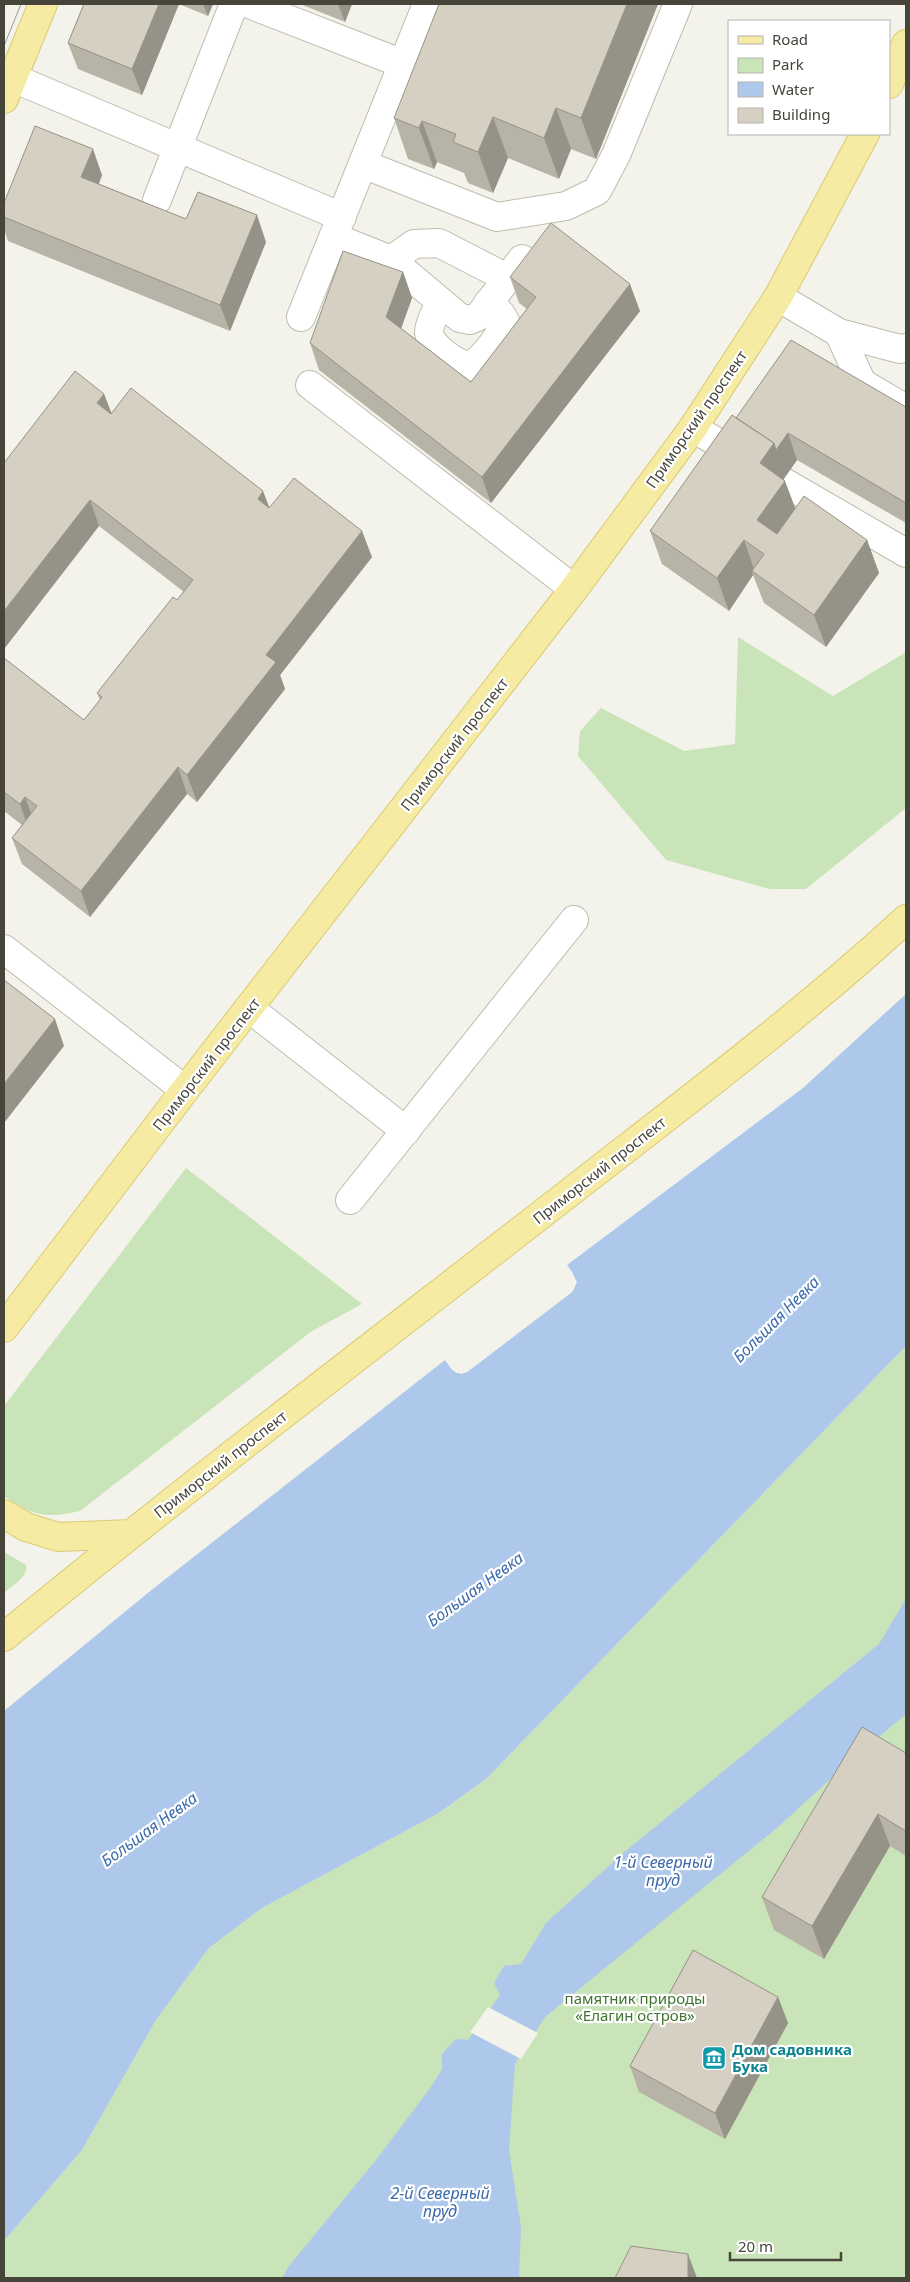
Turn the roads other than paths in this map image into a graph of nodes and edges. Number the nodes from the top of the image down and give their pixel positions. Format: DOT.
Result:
graph roads {
  1 [pos="43,4"];
  2 [pos="427,4"];
  3 [pos="678,4"];
  4 [pos="250,5"];
  5 [pos="906,44"];
  6 [pos="403,64"];
  7 [pos="890,82"];
  8 [pos="8,88"];
  9 [pos="864,135"];
  10 [pos="178,148"];
  11 [pos="363,164"];
  12 [pos="157,200"];
  13 [pos="338,227"];
  14 [pos="391,260"];
  15 [pos="778,297"];
  16 [pos="440,302"];
  17 [pos="488,303"];
  18 [pos="301,317"];
  19 [pos="839,333"];
  20 [pos="906,348"];
  21 [pos="310,385"];
  22 [pos="906,409"];
  23 [pos="693,428"];
  24 [pos="738,455"];
  25 [pos="782,481"];
  26 [pos="906,553"];
  27 [pos="574,590"];
  28 [pos="574,920"];
  29 [pos="906,920"];
  30 [pos="4,949"];
  31 [pos="249,1008"];
  32 [pos="185,1090"];
  33 [pos="406,1131"];
  34 [pos="350,1200"];
  35 [pos="4,1328"];
  36 [pos="4,1514"];
  37 [pos="130,1534"];
  38 [pos="4,1637"];
  1 -- 8 [label="main road"];
  2 -- 6 [label="lane"];
  3 -- 11 [label="lane"];
  4 -- 6 [label="lane"];
  4 -- 10 [label="lane"];
  5 -- 7 [label="main road"];
  6 -- 11 [label="lane"];
  8 -- 10 [label="lane"];
  9 -- 15 [label="main road, Приморский проспект"];
  10 -- 12 [label="lane"];
  10 -- 13 [label="lane"];
  11 -- 13 [label="lane"];
  13 -- 14 [label="lane"];
  13 -- 18 [label="lane"];
  14 -- 16 [label="lane"];
  14 -- 17 [label="lane"];
  15 -- 19 [label="lane"];
  15 -- 23 [label="main road, Приморский проспект"];
  16 -- 17 [label="lane"];
  16 -- 17 [label="lane"];
  19 -- 20 [label="lane"];
  19 -- 22 [label="lane"];
  21 -- 27 [label="lane"];
  23 -- 24 [label="lane"];
  23 -- 27 [label="main road, Приморский проспект"];
  25 -- 26 [label="lane"];
  27 -- 31 [label="main road, Приморский проспект"];
  28 -- 33 [label="lane"];
  29 -- 37 [label="main road, Приморский проспект"];
  30 -- 32 [label="lane"];
  31 -- 32 [label="main road, Приморский проспект"];
  31 -- 33 [label="lane"];
  32 -- 35 [label="main road, Приморский проспект"];
  33 -- 34 [label="lane"];
  36 -- 37 [label="main road"];
  37 -- 38 [label="main road, Приморский проспект"];
}
